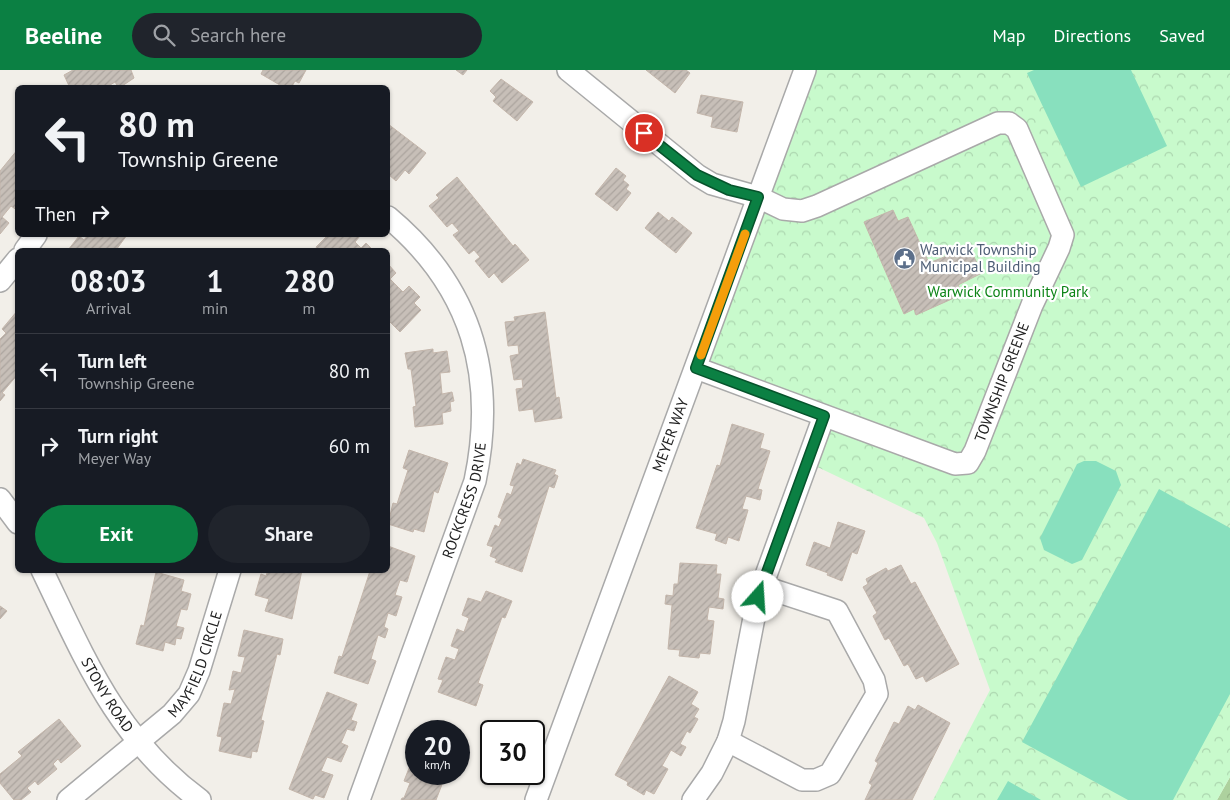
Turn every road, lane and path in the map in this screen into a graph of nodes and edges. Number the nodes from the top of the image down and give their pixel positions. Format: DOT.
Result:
graph roads {
  1 [pos="568,70"];
  2 [pos="805,70"];
  3 [pos="758,197"];
  4 [pos="390,219"];
  5 [pos="34,237"];
  6 [pos="26,248"];
  7 [pos="15,263"];
  8 [pos="0,281"];
  9 [pos="696,368"];
  10 [pos="824,416"];
  11 [pos="0,501"];
  12 [pos="15,519"];
  13 [pos="43,573"];
  14 [pos="229,573"];
  15 [pos="760,591"];
  16 [pos="728,741"];
  17 [pos="137,742"];
  18 [pos="68,800"];
  19 [pos="200,800"];
  20 [pos="359,800"];
  21 [pos="536,800"];
  22 [pos="693,800"];
  1 -- 3 [label="street"];
  2 -- 3 [label="street, MEYER WAY"];
  3 -- 9 [label="street, MEYER WAY"];
  3 -- 10 [label="street, TOWNSHIP GREENE"];
  4 -- 20 [label="street, ROCKCRESS DRIVE"];
  5 -- 6 [label="street"];
  7 -- 8 [label="street"];
  9 -- 10 [label="street, TOWNSHIP GREENE"];
  9 -- 21 [label="street, MEYER WAY"];
  10 -- 15 [label="street"];
  11 -- 12 [label="street"];
  13 -- 17 [label="street, STONY ROAD"];
  14 -- 17 [label="street, MAYFIELD CIRCLE"];
  15 -- 16 [label="street"];
  15 -- 16 [label="street"];
  16 -- 22 [label="street"];
  17 -- 18 [label="street, MAYFIELD CIRCLE"];
  17 -- 19 [label="street, STONY ROAD"];
}
